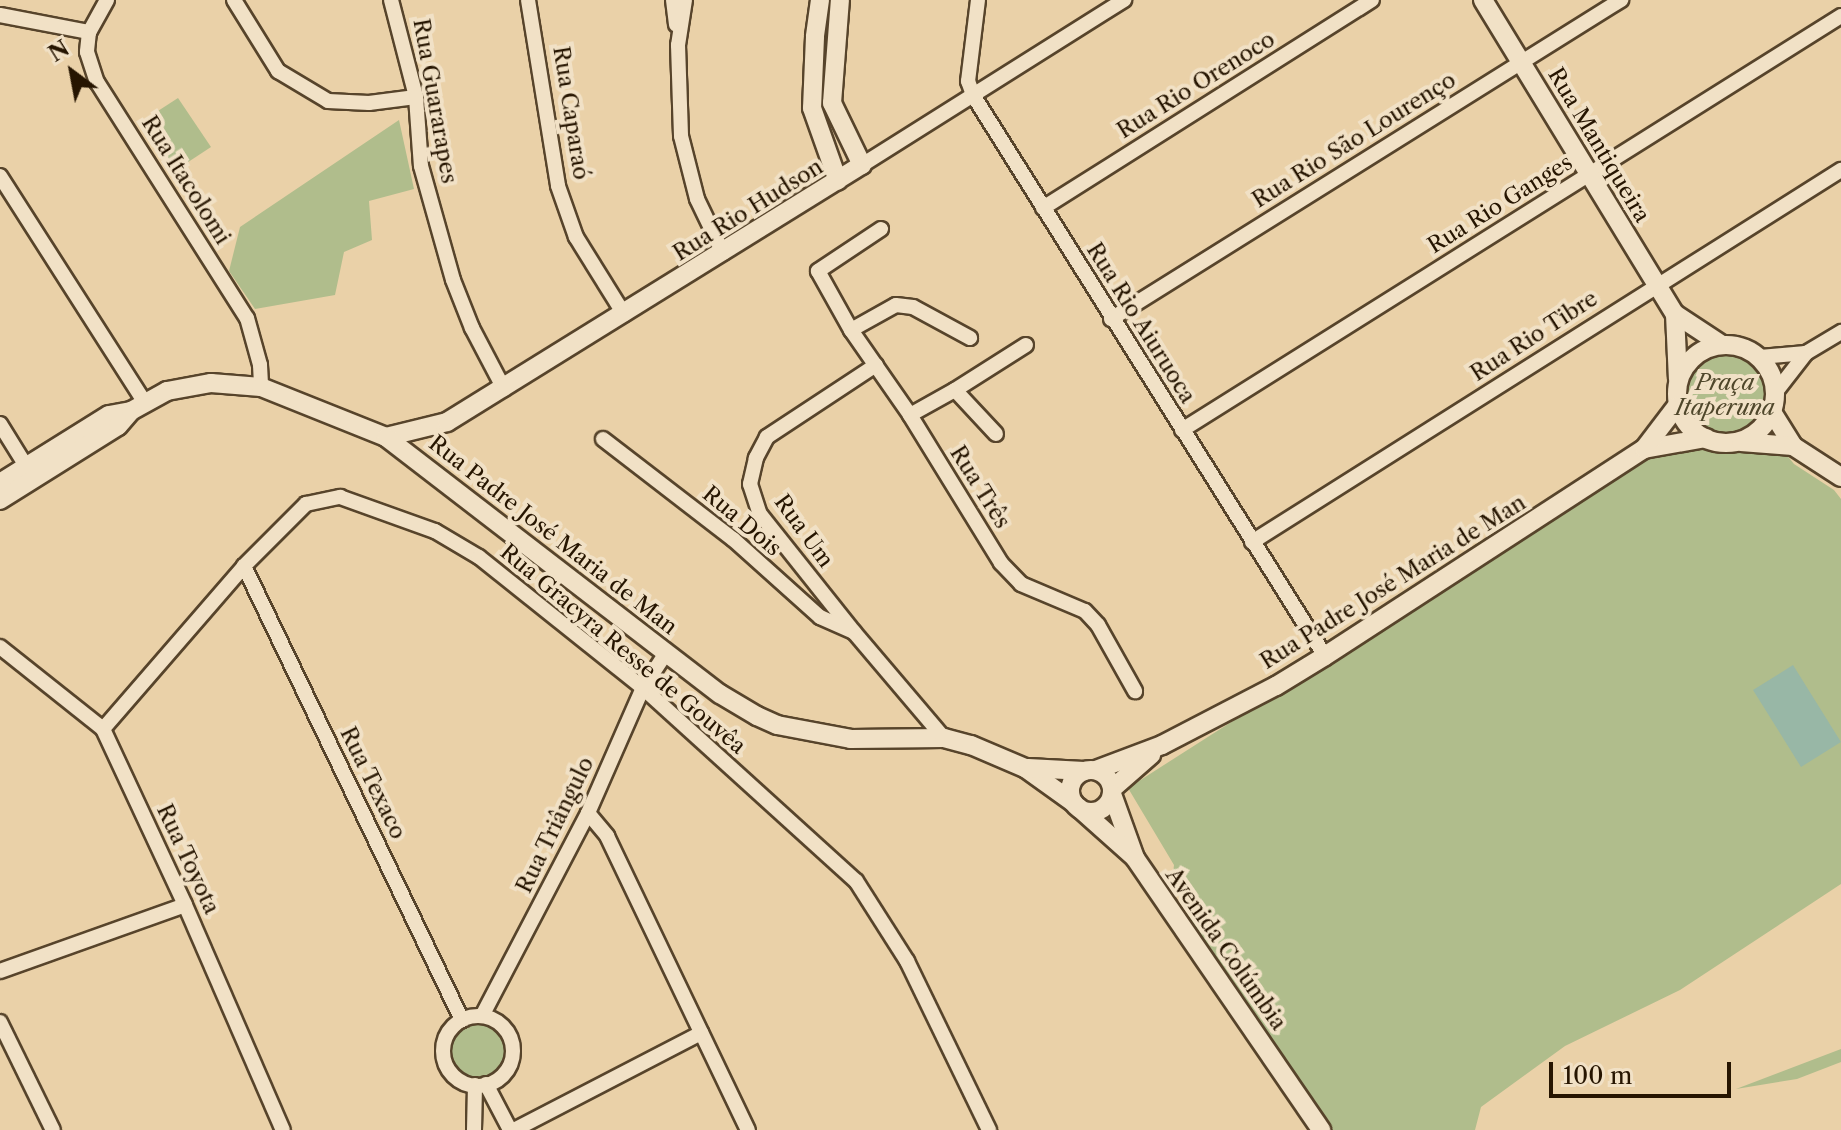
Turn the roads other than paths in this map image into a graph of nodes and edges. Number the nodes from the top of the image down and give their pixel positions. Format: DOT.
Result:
graph roads {
  1 [pos="107,0"];
  2 [pos="234,0"];
  3 [pos="391,0"];
  4 [pos="528,0"];
  5 [pos="673,0"];
  6 [pos="685,0"];
  7 [pos="820,0"];
  8 [pos="840,0"];
  9 [pos="978,0"];
  10 [pos="1124,0"];
  11 [pos="1372,0"];
  12 [pos="1483,0"];
  13 [pos="1621,0"];
  14 [pos="0,15"];
  15 [pos="1841,16"];
  16 [pos="89,32"];
  17 [pos="678,45"];
  18 [pos="1522,61"];
  19 [pos="973,95"];
  20 [pos="416,97"];
  21 [pos="862,165"];
  22 [pos="1841,170"];
  23 [pos="1588,174"];
  24 [pos="0,177"];
  25 [pos="838,181"];
  26 [pos="1043,208"];
  27 [pos="881,229"];
  28 [pos="723,253"];
  29 [pos="1655,285"];
  30 [pos="624,314"];
  31 [pos="1675,314"];
  32 [pos="1111,319"];
  33 [pos="851,330"];
  34 [pos="1841,332"];
  35 [pos="970,338"];
  36 [pos="1026,345"];
  37 [pos="1722,345"];
  38 [pos="1806,353"];
  39 [pos="1760,357"];
  40 [pos="876,365"];
  41 [pos="1678,380"];
  42 [pos="261,387"];
  43 [pos="504,389"];
  44 [pos="955,390"];
  45 [pos="1775,393"];
  46 [pos="138,407"];
  47 [pos="1676,407"];
  48 [pos="1772,412"];
  49 [pos="910,415"];
  50 [pos="0,424"];
  51 [pos="1182,430"];
  52 [pos="996,434"];
  53 [pos="386,437"];
  54 [pos="1706,438"];
  55 [pos="603,439"];
  56 [pos="1741,442"];
  57 [pos="1793,446"];
  58 [pos="1644,449"];
  59 [pos="30,473"];
  60 [pos="1841,477"];
  61 [pos="0,483"];
  62 [pos="0,500"];
  63 [pos="1252,542"];
  64 [pos="244,566"];
  65 [pos="854,632"];
  66 [pos="0,647"];
  67 [pos="666,653"];
  68 [pos="1325,656"];
  69 [pos="643,688"];
  70 [pos="1135,691"];
  71 [pos="103,729"];
  72 [pos="944,738"];
  73 [pos="1162,745"];
  74 [pos="1025,768"];
  75 [pos="1090,770"];
  76 [pos="1112,792"];
  77 [pos="1076,805"];
  78 [pos="588,813"];
  79 [pos="1135,858"];
  80 [pos="185,905"];
  81 [pos="0,971"];
  82 [pos="482,1016"];
  83 [pos="462,1020"];
  84 [pos="0,1022"];
  85 [pos="701,1033"];
  86 [pos="481,1085"];
  87 [pos="53,1130"];
  88 [pos="283,1130"];
  89 [pos="474,1130"];
  90 [pos="512,1130"];
  91 [pos="748,1130"];
  92 [pos="989,1130"];
  93 [pos="1321,1130"];
  1 -- 16 [label="street"];
  2 -- 20 [label="street"];
  3 -- 20 [label="street, Rua Guararapes"];
  4 -- 30 [label="street, Rua Caparaó"];
  5 -- 17 [label="street"];
  6 -- 17 [label="street"];
  7 -- 25 [label="street"];
  8 -- 21 [label="street"];
  9 -- 19 [label="street, Rua Rio Aiuruoca"];
  10 -- 19 [label="street, Rua Rio Hudson"];
  11 -- 26 [label="street, Rua Rio Orenoco"];
  12 -- 18 [label="street, Rua Mantiqueira"];
  13 -- 18 [label="street, Rua Rio São Lourenço"];
  14 -- 16 [label="street"];
  15 -- 23 [label="street, Rua Rio Ganges"];
  16 -- 42 [label="street, Rua Itacolomi"];
  17 -- 28 [label="street"];
  18 -- 23 [label="street, Rua Mantiqueira"];
  18 -- 32 [label="street, Rua Rio São Lourenço"];
  19 -- 21 [label="street, Rua Rio Hudson"];
  19 -- 26 [label="street, Rua Rio Aiuruoca"];
  20 -- 43 [label="street, Rua Guararapes"];
  21 -- 25 [label="street, Rua Rio Hudson"];
  22 -- 29 [label="street, Rua Rio Tibre"];
  23 -- 29 [label="street, Rua Mantiqueira"];
  23 -- 51 [label="street, Rua Rio Ganges"];
  24 -- 46 [label="street"];
  25 -- 28 [label="street, Rua Rio Hudson"];
  26 -- 32 [label="street, Rua Rio Aiuruoca"];
  27 -- 33 [label="street, Rua Três"];
  28 -- 30 [label="street, Rua Rio Hudson"];
  29 -- 31 [label="street, Rua Mantiqueira"];
  29 -- 63 [label="street, Rua Rio Tibre"];
  30 -- 43 [label="street, Rua Rio Hudson"];
  31 -- 37 [label="street, Rua Mantiqueira"];
  31 -- 41 [label="street"];
  32 -- 51 [label="street, Rua Rio Aiuruoca"];
  33 -- 35 [label="street"];
  33 -- 40 [label="street, Rua Três"];
  34 -- 38 [label="street"];
  36 -- 44 [label="street"];
  37 -- 39 [label="street"];
  37 -- 41 [label="street"];
  38 -- 39 [label="street"];
  38 -- 45 [label="street"];
  39 -- 45 [label="street"];
  40 -- 49 [label="street, Rua Três"];
  40 -- 65 [label="street, Rua Um"];
  41 -- 47 [label="street"];
  42 -- 46 [label="street, Rua Padre José Maria de Man"];
  42 -- 53 [label="street, Rua Padre José Maria de Man"];
  43 -- 53 [label="street, Rua Rio Hudson"];
  44 -- 49 [label="street"];
  44 -- 52 [label="street"];
  45 -- 48 [label="street"];
  46 -- 59 [label="street, Rua Padre José Maria de Man"];
  47 -- 54 [label="street"];
  47 -- 58 [label="street, Rua Padre José Maria de Man"];
  48 -- 56 [label="street"];
  48 -- 57 [label="street"];
  49 -- 70 [label="street, Rua Três"];
  50 -- 59 [label="street"];
  51 -- 63 [label="street, Rua Rio Aiuruoca"];
  53 -- 67 [label="street, Rua Padre José Maria de Man"];
  54 -- 56 [label="street"];
  54 -- 58 [label="street, Rua Padre José Maria de Man"];
  55 -- 65 [label="street, Rua Dois"];
  56 -- 57 [label="street"];
  57 -- 60 [label="street"];
  58 -- 68 [label="street, Rua Padre José Maria de Man"];
  59 -- 61 [label="street, Rua Padre José Maria de Man"];
  59 -- 62 [label="street, Rua Padre José Maria de Man"];
  63 -- 68 [label="street, Rua Rio Aiuruoca"];
  64 -- 69 [label="street, Rua Gracyra Resse de Gouvêa"];
  64 -- 71 [label="street, Rua Gracyra Resse de Gouvêa"];
  64 -- 83 [label="street, Rua Texaco"];
  65 -- 72 [label="street, Rua Um"];
  66 -- 71 [label="street, Rua Toyota"];
  67 -- 69 [label="street, Rua Triângulo"];
  67 -- 72 [label="street, Rua Padre José Maria de Man"];
  68 -- 73 [label="street, Rua Padre José Maria de Man"];
  69 -- 78 [label="street, Rua Triângulo"];
  69 -- 92 [label="street, Rua Gracyra Resse de Gouvêa"];
  71 -- 80 [label="street, Rua Toyota"];
  72 -- 74 [label="street"];
  73 -- 75 [label="street, Rua Padre José Maria de Man"];
  73 -- 76 [label="street, Rua Padre José Maria de Man"];
  74 -- 75 [label="street, Rua Padre José Maria de Man"];
  74 -- 77 [label="street"];
  75 -- 76 [label="street"];
  75 -- 77 [label="street"];
  76 -- 77 [label="street"];
  76 -- 79 [label="street"];
  77 -- 79 [label="street, Avenida Colúmbia"];
  78 -- 82 [label="street, Rua Triângulo"];
  78 -- 85 [label="street"];
  79 -- 93 [label="street, Avenida Colúmbia"];
  80 -- 81 [label="street"];
  80 -- 88 [label="street, Rua Toyota"];
  82 -- 83 [label="street"];
  82 -- 86 [label="street"];
  83 -- 86 [label="street"];
  84 -- 87 [label="street"];
  85 -- 90 [label="street"];
  85 -- 91 [label="street"];
  86 -- 89 [label="street"];
  86 -- 90 [label="street"];
}
